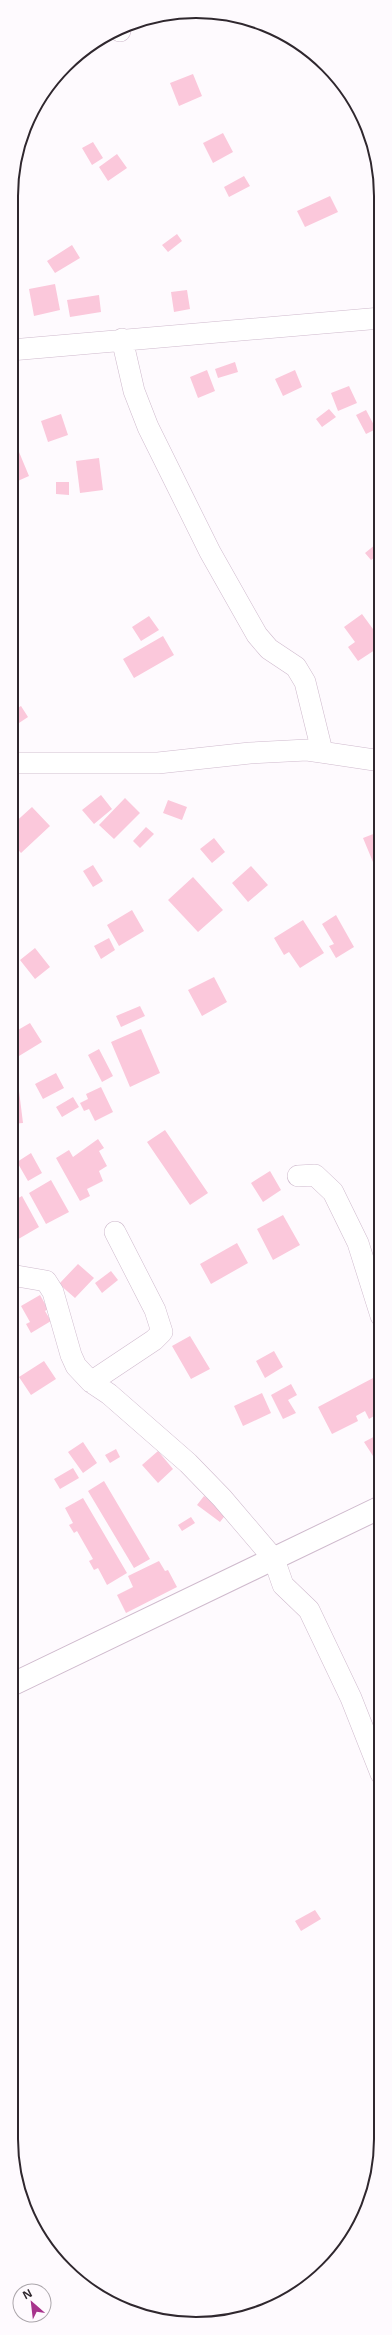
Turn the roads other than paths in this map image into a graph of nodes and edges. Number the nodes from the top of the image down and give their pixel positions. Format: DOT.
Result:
graph roads {
  1 [pos="374,321"];
  2 [pos="122,339"];
  3 [pos="18,349"];
  4 [pos="322,751"];
  5 [pos="374,760"];
  6 [pos="18,763"];
  7 [pos="298,1176"];
  8 [pos="115,1232"];
  9 [pos="18,1276"];
  10 [pos="374,1294"];
  11 [pos="91,1382"];
  12 [pos="374,1510"];
  13 [pos="274,1559"];
  14 [pos="18,1681"];
  15 [pos="374,1756"];
  1 -- 2 [label="street"];
  2 -- 3 [label="street"];
  2 -- 4 [label="street"];
  4 -- 5 [label="street"];
  4 -- 6 [label="street"];
  7 -- 10 [label="street"];
  8 -- 11 [label="street"];
  9 -- 11 [label="street"];
  11 -- 13 [label="street"];
  12 -- 13 [label="street"];
  13 -- 14 [label="street"];
  13 -- 15 [label="street"];
}
